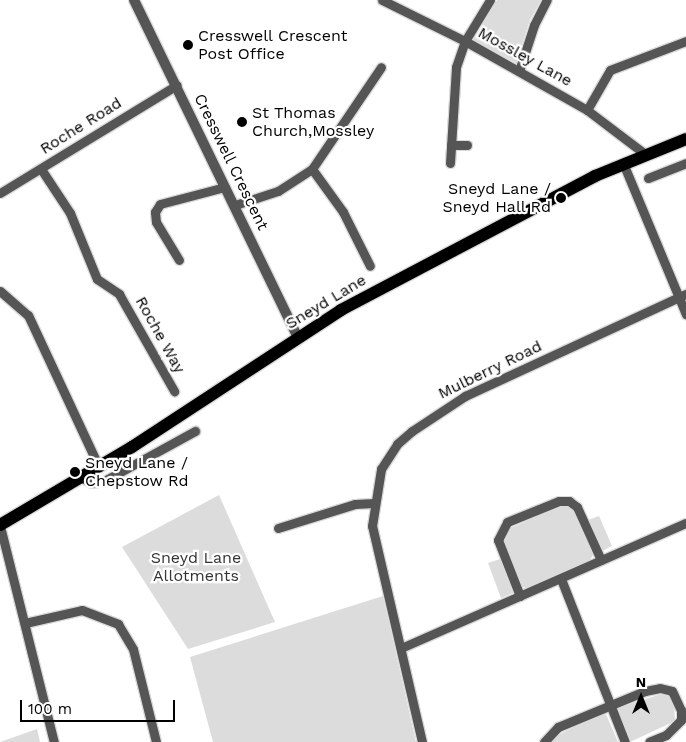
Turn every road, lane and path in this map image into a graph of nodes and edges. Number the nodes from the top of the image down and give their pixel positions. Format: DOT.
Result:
graph roads {
  1 [pos="134,0"];
  2 [pos="382,0"];
  3 [pos="490,0"];
  4 [pos="547,0"];
  5 [pos="686,40"];
  6 [pos="465,41"];
  7 [pos="381,67"];
  8 [pos="520,71"];
  9 [pos="177,84"];
  10 [pos="587,110"];
  11 [pos="686,139"];
  12 [pos="451,145"];
  13 [pos="467,145"];
  14 [pos="645,154"];
  15 [pos="450,163"];
  16 [pos="623,163"];
  17 [pos="686,163"];
  18 [pos="41,169"];
  19 [pos="312,169"];
  20 [pos="648,178"];
  21 [pos="225,187"];
  22 [pos="1,188"];
  23 [pos="234,205"];
  24 [pos="179,260"];
  25 [pos="366,262"];
  26 [pos="0,291"];
  27 [pos="682,296"];
  28 [pos="686,314"];
  29 [pos="298,337"];
  30 [pos="175,392"];
  31 [pos="195,431"];
  32 [pos="99,467"];
  33 [pos="82,478"];
  34 [pos="374,503"];
  35 [pos="686,523"];
  36 [pos="0,526"];
  37 [pos="278,528"];
  38 [pos="601,560"];
  39 [pos="562,579"];
  40 [pos="520,596"];
  41 [pos="25,623"];
  42 [pos="401,648"];
  43 [pos="611,706"];
  44 [pos="54,742"];
  45 [pos="156,742"];
  46 [pos="422,742"];
  47 [pos="544,742"];
  48 [pos="625,742"];
  49 [pos="649,742"];
  1 -- 9 [label="street, Cresswell Crescent"];
  2 -- 6 [label="street, Mossley Lane"];
  3 -- 6 [label="street"];
  4 -- 8 [label="street"];
  5 -- 10 [label="street"];
  6 -- 8 [label="street, Mossley Lane"];
  6 -- 12 [label="street"];
  7 -- 19 [label="street"];
  8 -- 10 [label="street, Mossley Lane"];
  9 -- 18 [label="street, Roche Road"];
  9 -- 21 [label="street, Cresswell Crescent"];
  10 -- 14 [label="street, Mossley Lane"];
  11 -- 14 [label="main road, Sneyd Lane"];
  12 -- 13 [label="street"];
  12 -- 15 [label="street"];
  14 -- 16 [label="main road, Sneyd Lane"];
  16 -- 27 [label="street"];
  16 -- 29 [label="main road, Sneyd Lane"];
  17 -- 20 [label="street"];
  18 -- 22 [label="street, Roche Road"];
  18 -- 30 [label="street, Roche Way"];
  19 -- 23 [label="street"];
  19 -- 25 [label="street"];
  21 -- 23 [label="street, Cresswell Crescent"];
  21 -- 24 [label="street"];
  23 -- 29 [label="street, Cresswell Crescent"];
  26 -- 32 [label="street"];
  27 -- 28 [label="street"];
  27 -- 34 [label="street, Mulberry Road"];
  29 -- 32 [label="main road, Sneyd Lane"];
  31 -- 33 [label="street"];
  32 -- 33 [label="main road, Sneyd Lane"];
  33 -- 36 [label="main road, Sneyd Lane"];
  34 -- 37 [label="street"];
  34 -- 42 [label="street, Mulberry Road"];
  35 -- 38 [label="street"];
  36 -- 41 [label="street"];
  38 -- 39 [label="street"];
  38 -- 40 [label="street"];
  39 -- 40 [label="street"];
  39 -- 43 [label="street"];
  40 -- 42 [label="street"];
  41 -- 44 [label="street"];
  41 -- 45 [label="street"];
  42 -- 46 [label="street, Mulberry Road"];
  43 -- 47 [label="street"];
  43 -- 48 [label="street"];
  43 -- 49 [label="street"];
}
